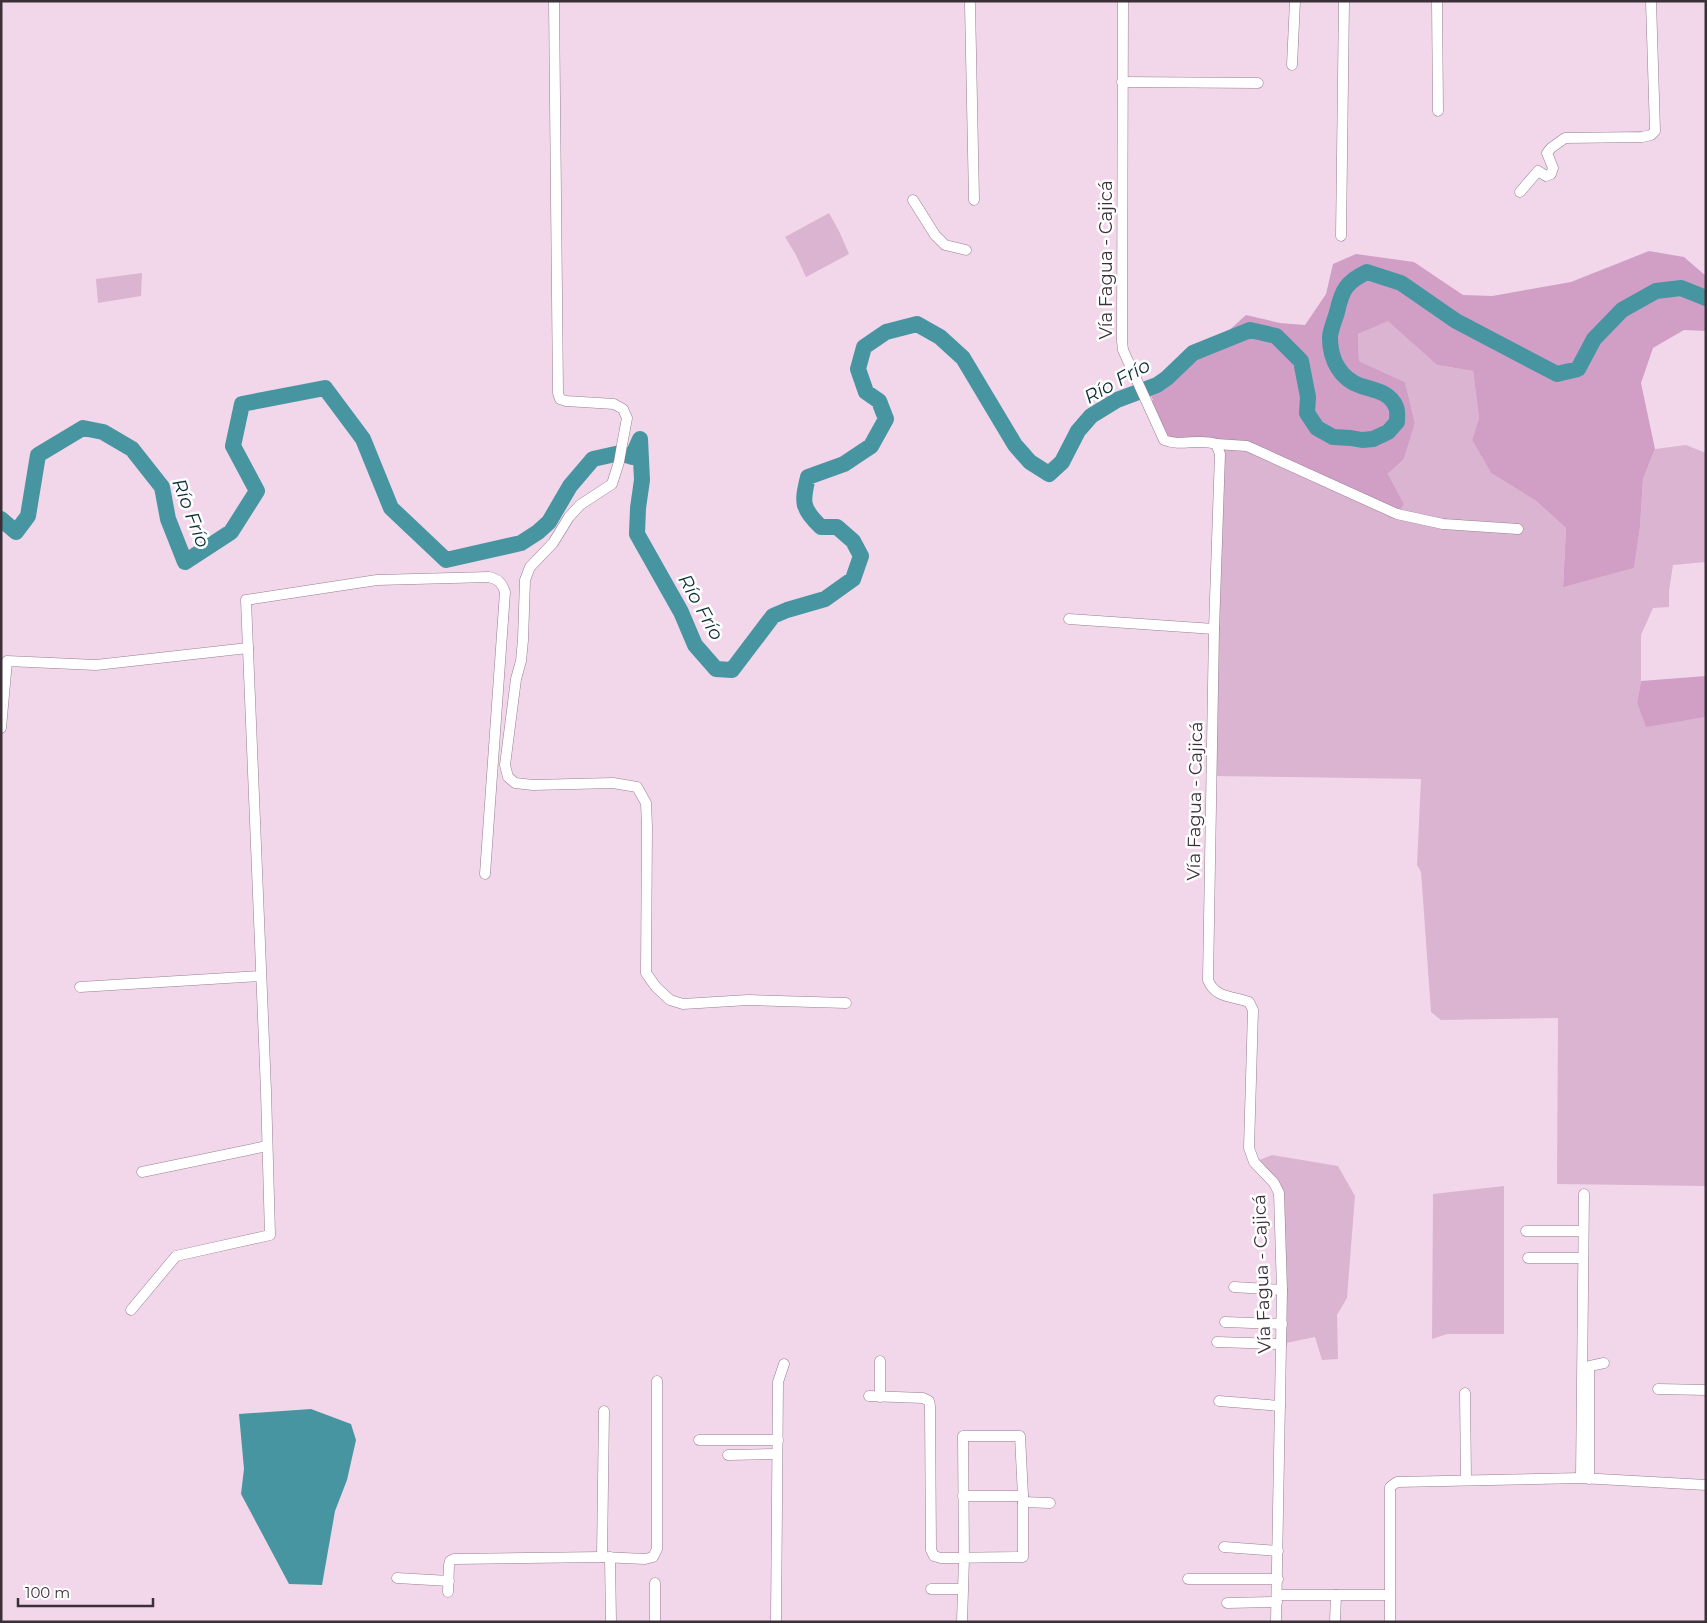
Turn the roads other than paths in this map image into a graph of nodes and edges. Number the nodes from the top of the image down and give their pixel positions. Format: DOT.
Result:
graph roads {
  1 [pos="554,1"];
  2 [pos="1123,1"];
  3 [pos="1295,1"];
  4 [pos="1344,1"];
  5 [pos="1437,1"];
  6 [pos="1651,1"];
  7 [pos="970,4"];
  8 [pos="1292,65"];
  9 [pos="1122,82"];
  10 [pos="1258,83"];
  11 [pos="1438,111"];
  12 [pos="555,170"];
  13 [pos="566,171"];
  14 [pos="1520,192"];
  15 [pos="913,200"];
  16 [pos="974,200"];
  17 [pos="1341,236"];
  18 [pos="966,250"];
  19 [pos="1216,444"];
  20 [pos="1518,530"];
  21 [pos="1069,619"];
  22 [pos="1214,628"];
  23 [pos="248,648"];
  24 [pos="4,661"];
  25 [pos="1,728"];
  26 [pos="485,874"];
  27 [pos="261,976"];
  28 [pos="80,987"];
  29 [pos="846,1003"];
  30 [pos="268,1146"];
  31 [pos="142,1172"];
  32 [pos="1584,1194"];
  33 [pos="1526,1231"];
  34 [pos="1583,1231"];
  35 [pos="1528,1258"];
  36 [pos="1583,1258"];
  37 [pos="1234,1287"];
  38 [pos="1282,1290"];
  39 [pos="131,1310"];
  40 [pos="1225,1322"];
  41 [pos="1282,1324"];
  42 [pos="1217,1342"];
  43 [pos="1281,1344"];
  44 [pos="880,1361"];
  45 [pos="1604,1363"];
  46 [pos="784,1364"];
  47 [pos="656,1382"];
  48 [pos="1658,1389"];
  49 [pos="1706,1390"];
  50 [pos="1465,1393"];
  51 [pos="869,1396"];
  52 [pos="880,1396"];
  53 [pos="1219,1401"];
  54 [pos="1280,1406"];
  55 [pos="604,1411"];
  56 [pos="699,1440"];
  57 [pos="778,1440"];
  58 [pos="776,1454"];
  59 [pos="728,1455"];
  60 [pos="1585,1478"];
  61 [pos="1466,1480"];
  62 [pos="1706,1485"];
  63 [pos="963,1496"];
  64 [pos="1023,1499"];
  65 [pos="1050,1503"];
  66 [pos="1224,1547"];
  67 [pos="1278,1551"];
  68 [pos="606,1557"];
  69 [pos="964,1558"];
  70 [pos="398,1578"];
  71 [pos="1188,1579"];
  72 [pos="1278,1579"];
  73 [pos="449,1581"];
  74 [pos="655,1583"];
  75 [pos="931,1589"];
  76 [pos="962,1590"];
  77 [pos="448,1592"];
  78 [pos="1336,1595"];
  79 [pos="1389,1595"];
  80 [pos="1277,1598"];
  81 [pos="1227,1603"];
  82 [pos="610,1622"];
  83 [pos="655,1622"];
  84 [pos="776,1622"];
  85 [pos="962,1622"];
  86 [pos="1276,1622"];
  87 [pos="1335,1622"];
  88 [pos="1390,1622"];
  1 -- 12 [label="street"];
  2 -- 9 [label="street, Vía Fagua - Cajicá"];
  3 -- 8 [label="street"];
  4 -- 17 [label="street"];
  5 -- 11 [label="street"];
  6 -- 14 [label="street"];
  7 -- 16 [label="street"];
  9 -- 10 [label="street"];
  9 -- 19 [label="street, Vía Fagua - Cajicá"];
  12 -- 13 [label="street"];
  12 -- 29 [label="street"];
  15 -- 18 [label="street"];
  19 -- 20 [label="street"];
  19 -- 22 [label="street, Vía Fagua - Cajicá"];
  21 -- 22 [label="street"];
  22 -- 38 [label="street, Vía Fagua - Cajicá"];
  23 -- 24 [label="street"];
  23 -- 26 [label="street"];
  23 -- 27 [label="street"];
  24 -- 25 [label="street"];
  27 -- 28 [label="street"];
  27 -- 30 [label="street"];
  30 -- 31 [label="street"];
  30 -- 39 [label="street"];
  32 -- 34 [label="street"];
  33 -- 34 [label="street"];
  34 -- 36 [label="street"];
  35 -- 36 [label="street"];
  36 -- 60 [label="street"];
  37 -- 38 [label="street"];
  38 -- 41 [label="street, Vía Fagua - Cajicá"];
  40 -- 41 [label="street"];
  41 -- 43 [label="street, Vía Fagua - Cajicá"];
  42 -- 43 [label="street"];
  43 -- 54 [label="street, Vía Fagua - Cajicá"];
  44 -- 52 [label="street"];
  45 -- 60 [label="street"];
  46 -- 57 [label="street"];
  47 -- 68 [label="street"];
  48 -- 49 [label="street"];
  50 -- 61 [label="street"];
  51 -- 52 [label="street"];
  52 -- 69 [label="street"];
  53 -- 54 [label="street"];
  54 -- 67 [label="street, Vía Fagua - Cajicá"];
  55 -- 68 [label="street"];
  56 -- 57 [label="street"];
  57 -- 58 [label="street"];
  58 -- 59 [label="street"];
  58 -- 84 [label="street"];
  60 -- 61 [label="street"];
  60 -- 62 [label="street"];
  61 -- 79 [label="street"];
  63 -- 64 [label="street"];
  63 -- 64 [label="street"];
  63 -- 69 [label="street"];
  64 -- 65 [label="street"];
  64 -- 69 [label="street"];
  66 -- 67 [label="street"];
  67 -- 72 [label="street, Vía Fagua - Cajicá"];
  68 -- 73 [label="street"];
  68 -- 82 [label="street"];
  69 -- 76 [label="street"];
  70 -- 73 [label="street"];
  71 -- 72 [label="street"];
  72 -- 80 [label="street, Vía Fagua - Cajicá"];
  73 -- 77 [label="street"];
  74 -- 83 [label="street"];
  75 -- 76 [label="street"];
  76 -- 85 [label="street"];
  78 -- 79 [label="street"];
  78 -- 80 [label="street"];
  78 -- 87 [label="street"];
  79 -- 88 [label="street"];
  80 -- 81 [label="street"];
  80 -- 86 [label="street, Vía Fagua - Cajicá"];
}
